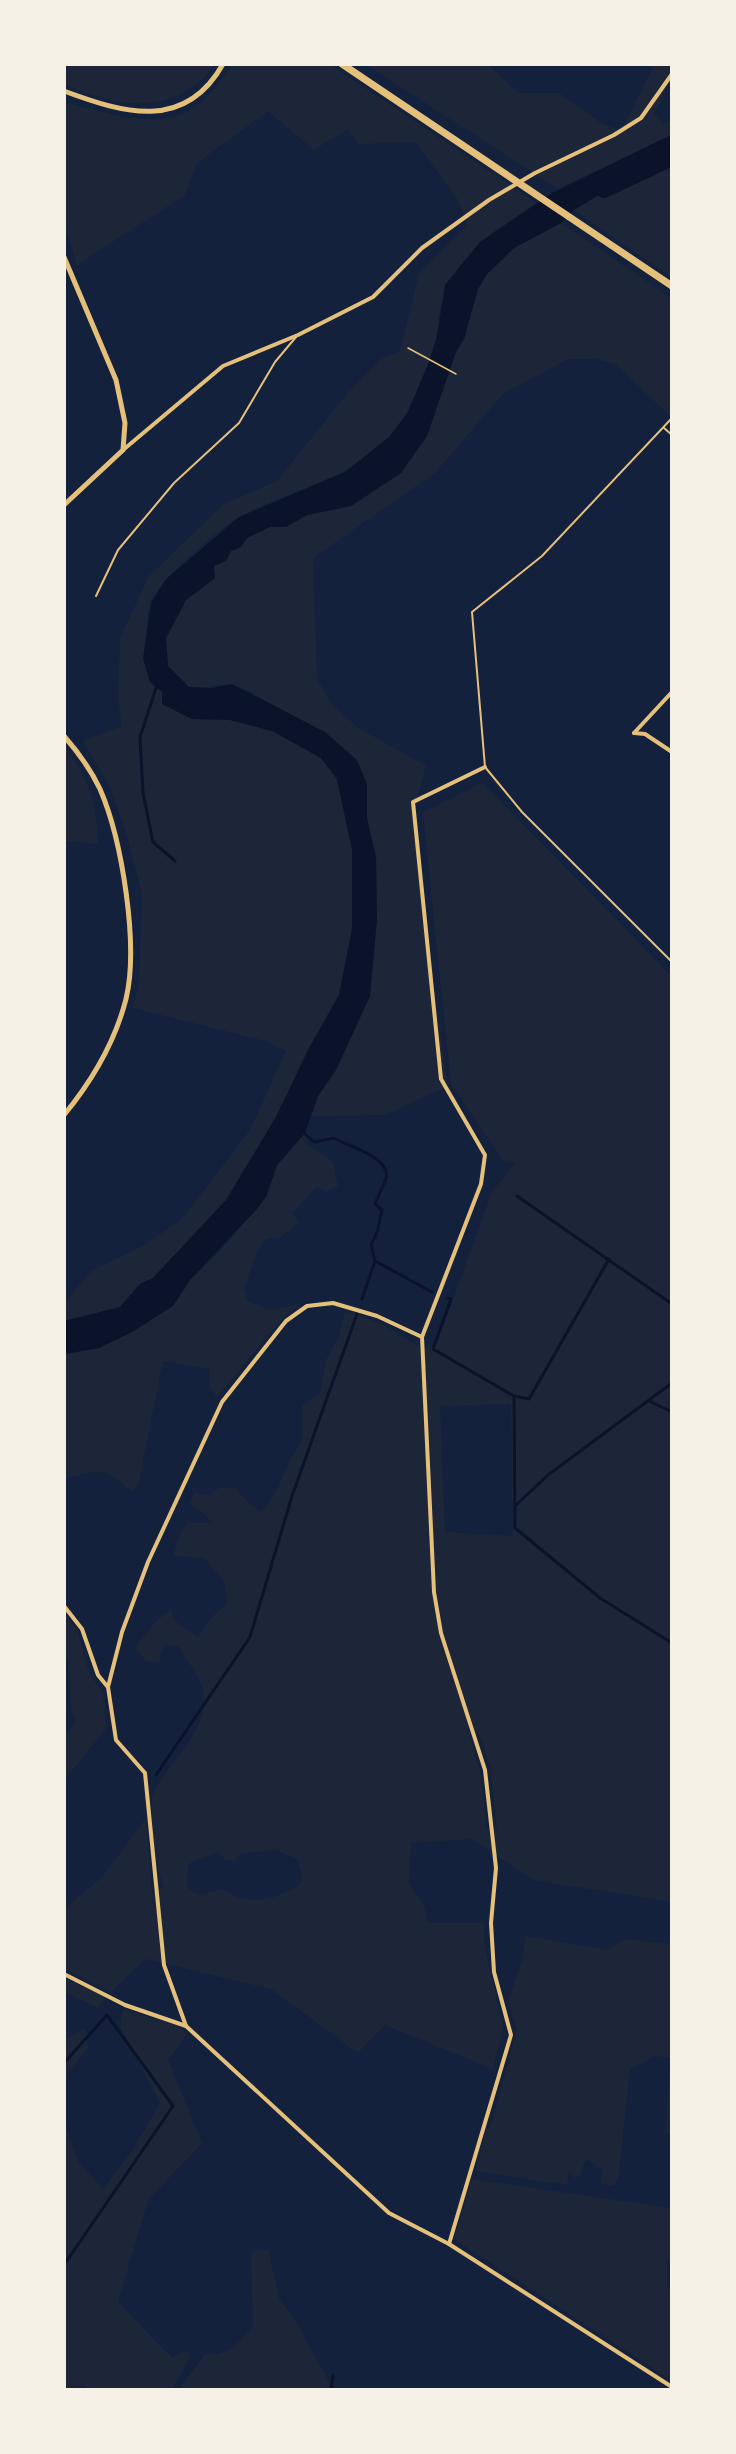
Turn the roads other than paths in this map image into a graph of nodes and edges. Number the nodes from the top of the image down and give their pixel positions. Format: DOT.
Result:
graph roads {
  1 [pos="223,64"];
  2 [pos="342,64"];
  3 [pos="672,74"];
  4 [pos="64,91"];
  5 [pos="64,257"];
  6 [pos="672,286"];
  7 [pos="298,335"];
  8 [pos="672,418"];
  9 [pos="664,428"];
  10 [pos="672,435"];
  11 [pos="123,450"];
  12 [pos="64,505"];
  13 [pos="96,597"];
  14 [pos="672,692"];
  15 [pos="64,736"];
  16 [pos="672,752"];
  17 [pos="485,767"];
  18 [pos="672,962"];
  19 [pos="64,1115"];
  20 [pos="422,1337"];
  21 [pos="64,1606"];
  22 [pos="108,1687"];
  23 [pos="64,1974"];
  24 [pos="186,2026"];
  25 [pos="449,2244"];
  26 [pos="672,2387"];
  1 -- 4 [label="street"];
  2 -- 6 [label="highway"];
  3 -- 7 [label="street"];
  5 -- 11 [label="street"];
  7 -- 11 [label="street"];
  7 -- 13 [label="lane"];
  8 -- 9 [label="lane"];
  9 -- 10 [label="lane"];
  9 -- 17 [label="lane"];
  11 -- 12 [label="street"];
  14 -- 16 [label="street"];
  15 -- 19 [label="street"];
  17 -- 18 [label="lane"];
  17 -- 20 [label="street"];
  20 -- 22 [label="street"];
  20 -- 25 [label="street"];
  21 -- 22 [label="street"];
  22 -- 24 [label="street"];
  23 -- 24 [label="street"];
  24 -- 25 [label="street"];
  25 -- 26 [label="street"];
}
